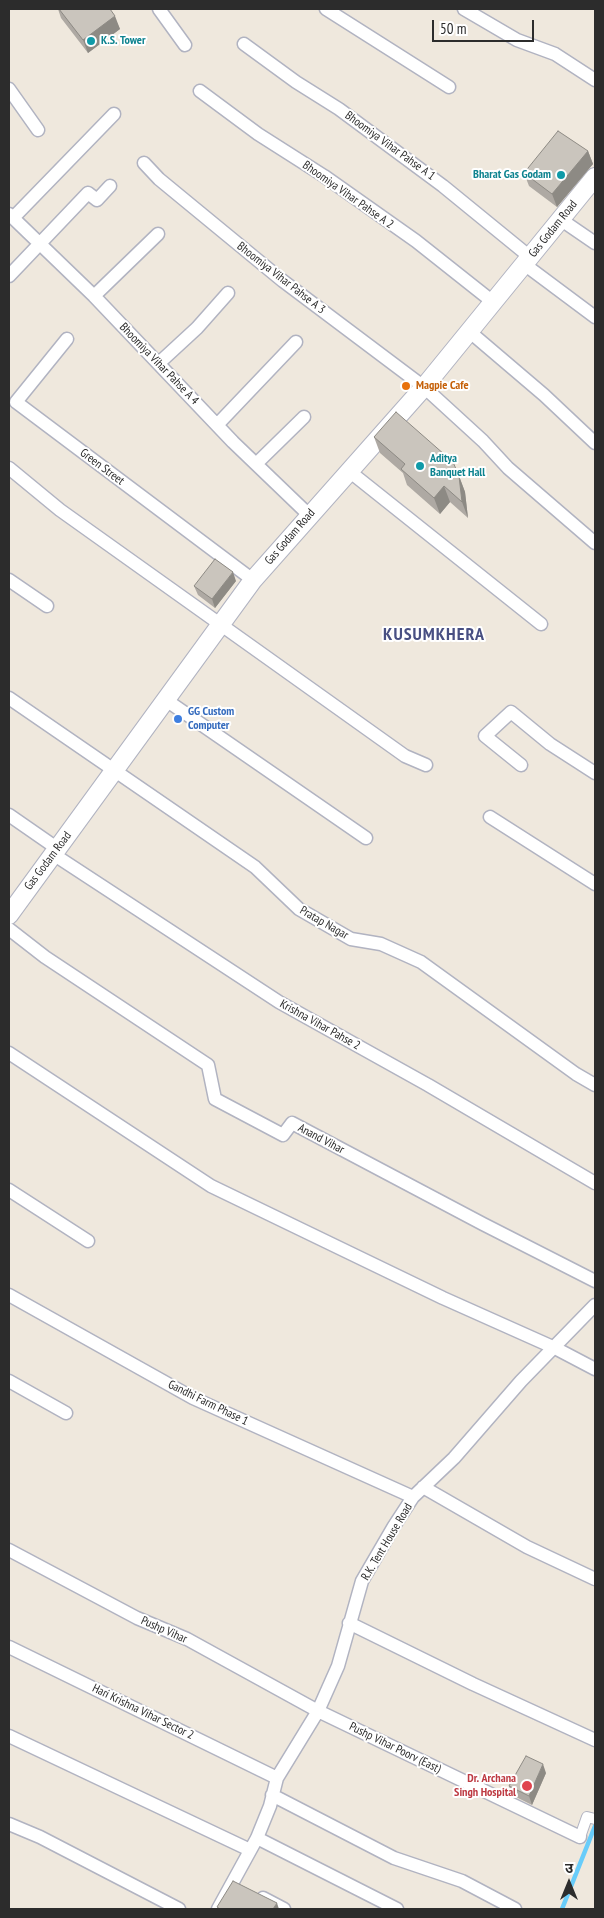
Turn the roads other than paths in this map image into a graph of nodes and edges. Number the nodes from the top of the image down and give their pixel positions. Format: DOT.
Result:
graph roads {
  1 [pos="159,9"];
  2 [pos="326,9"];
  3 [pos="464,9"];
  4 [pos="244,44"];
  5 [pos="185,45"];
  6 [pos="595,80"];
  7 [pos="449,87"];
  8 [pos="9,89"];
  9 [pos="200,91"];
  10 [pos="114,114"];
  11 [pos="38,130"];
  12 [pos="144,163"];
  13 [pos="595,177"];
  14 [pos="110,186"];
  15 [pos="11,216"];
  16 [pos="560,219"];
  17 [pos="158,234"];
  18 [pos="40,243"];
  19 [pos="595,243"];
  20 [pos="527,260"];
  21 [pos="9,276"];
  22 [pos="228,293"];
  23 [pos="94,296"];
  24 [pos="493,302"];
  25 [pos="595,318"];
  26 [pos="470,332"];
  27 [pos="67,340"];
  28 [pos="296,342"];
  29 [pos="159,363"];
  30 [pos="424,387"];
  31 [pos="304,418"];
  32 [pos="217,426"];
  33 [pos="595,443"];
  34 [pos="256,464"];
  35 [pos="9,468"];
  36 [pos="348,471"];
  37 [pos="309,515"];
  38 [pos="595,543"];
  39 [pos="9,580"];
  40 [pos="252,580"];
  41 [pos="47,606"];
  42 [pos="221,624"];
  43 [pos="541,624"];
  44 [pos="9,698"];
  45 [pos="166,700"];
  46 [pos="426,764"];
  47 [pos="521,765"];
  48 [pos="116,770"];
  49 [pos="595,773"];
  50 [pos="9,816"];
  51 [pos="490,817"];
  52 [pos="366,838"];
  53 [pos="56,852"];
  54 [pos="595,884"];
  55 [pos="9,914"];
  56 [pos="9,929"];
  57 [pos="9,1052"];
  58 [pos="595,1085"];
  59 [pos="595,1183"];
  60 [pos="9,1190"];
  61 [pos="88,1242"];
  62 [pos="595,1281"];
  63 [pos="9,1295"];
  64 [pos="595,1305"];
  65 [pos="555,1348"];
  66 [pos="595,1369"];
  67 [pos="9,1381"];
  68 [pos="66,1413"];
  69 [pos="423,1487"];
  70 [pos="413,1497"];
  71 [pos="9,1550"];
  72 [pos="595,1579"];
  73 [pos="349,1623"];
  74 [pos="9,1647"];
  75 [pos="318,1711"];
  76 [pos="9,1736"];
  77 [pos="595,1740"];
  78 [pos="277,1778"];
  79 [pos="272,1795"];
  80 [pos="595,1819"];
  81 [pos="9,1824"];
  82 [pos="580,1837"];
  83 [pos="257,1838"];
  84 [pos="250,1850"];
  85 [pos="242,1887"];
  86 [pos="179,1909"];
  87 [pos="218,1909"];
  88 [pos="284,1909"];
  89 [pos="397,1909"];
  90 [pos="515,1909"];
  1 -- 5 [label="street"];
  2 -- 7 [label="street"];
  3 -- 6 [label="street"];
  4 -- 20 [label="street, Bhoomiya Vihar Pahse A 1"];
  8 -- 11 [label="street"];
  9 -- 24 [label="street, Bhoomiya Vihar Pahse A 2"];
  10 -- 15 [label="street"];
  12 -- 30 [label="street, Bhoomiya Vihar Pahse A 3"];
  13 -- 16 [label="main road, Gas Godam Road"];
  14 -- 18 [label="street"];
  15 -- 18 [label="street, Bhoomiya Vihar Pahse A 4"];
  16 -- 19 [label="street"];
  16 -- 20 [label="main road, Gas Godam Road"];
  17 -- 23 [label="street"];
  18 -- 21 [label="street"];
  18 -- 23 [label="street, Bhoomiya Vihar Pahse A 4"];
  20 -- 24 [label="main road, Gas Godam Road"];
  20 -- 25 [label="street, Bhoomiya Vihar Pahse A 1"];
  22 -- 29 [label="street"];
  23 -- 29 [label="street, Bhoomiya Vihar Pahse A 4"];
  24 -- 26 [label="main road, Gas Godam Road"];
  26 -- 30 [label="main road, Gas Godam Road"];
  26 -- 33 [label="street"];
  27 -- 40 [label="street, Green Street"];
  28 -- 32 [label="street"];
  29 -- 32 [label="street, Bhoomiya Vihar Pahse A 4"];
  30 -- 36 [label="main road, Gas Godam Road"];
  30 -- 38 [label="street, Bhoomiya Vihar Pahse A 3"];
  31 -- 34 [label="street"];
  32 -- 34 [label="street, Bhoomiya Vihar Pahse A 4"];
  34 -- 37 [label="street, Bhoomiya Vihar Pahse A 4"];
  35 -- 42 [label="street"];
  36 -- 37 [label="main road, Gas Godam Road"];
  36 -- 43 [label="street"];
  37 -- 40 [label="main road, Gas Godam Road"];
  39 -- 41 [label="street"];
  40 -- 42 [label="main road, Gas Godam Road"];
  42 -- 45 [label="main road, Gas Godam Road"];
  42 -- 46 [label="street"];
  44 -- 48 [label="street, Pratap Nagar"];
  45 -- 48 [label="main road, Gas Godam Road"];
  45 -- 52 [label="street"];
  47 -- 49 [label="street"];
  48 -- 53 [label="main road, Gas Godam Road"];
  48 -- 58 [label="street, Pratap Nagar"];
  50 -- 53 [label="street, Krishna Vihar Pahse 2"];
  51 -- 54 [label="street"];
  53 -- 55 [label="main road, Gas Godam Road"];
  53 -- 59 [label="street, Krishna Vihar Pahse 2"];
  56 -- 62 [label="street, Anand Vihar"];
  57 -- 65 [label="street"];
  60 -- 61 [label="street"];
  63 -- 70 [label="street, Gandhi Farm Phase 1"];
  64 -- 65 [label="street, R.K. Tent House Road"];
  65 -- 66 [label="street"];
  65 -- 69 [label="street, R.K. Tent House Road"];
  67 -- 68 [label="street"];
  69 -- 70 [label="street, R.K. Tent House Road"];
  69 -- 72 [label="street"];
  70 -- 73 [label="street, R.K. Tent House Road"];
  71 -- 75 [label="street, Pushp Vihar"];
  73 -- 75 [label="street, R.K. Tent House Road"];
  73 -- 77 [label="street"];
  74 -- 78 [label="street, Hari Krishna Vihar Sector 2"];
  75 -- 78 [label="street, R.K. Tent House Road"];
  75 -- 82 [label="street, Pushp Vihar Poorv (East)"];
  76 -- 84 [label="street"];
  78 -- 79 [label="street, R.K. Tent House Road"];
  79 -- 83 [label="street, R.K. Tent House Road"];
  79 -- 90 [label="street"];
  80 -- 82 [label="street"];
  81 -- 86 [label="street"];
  83 -- 84 [label="street, R.K. Tent House Road"];
  83 -- 89 [label="street"];
  84 -- 85 [label="street, R.K. Tent House Road"];
  85 -- 87 [label="street, R.K. Tent House Road"];
  85 -- 88 [label="street"];
}
